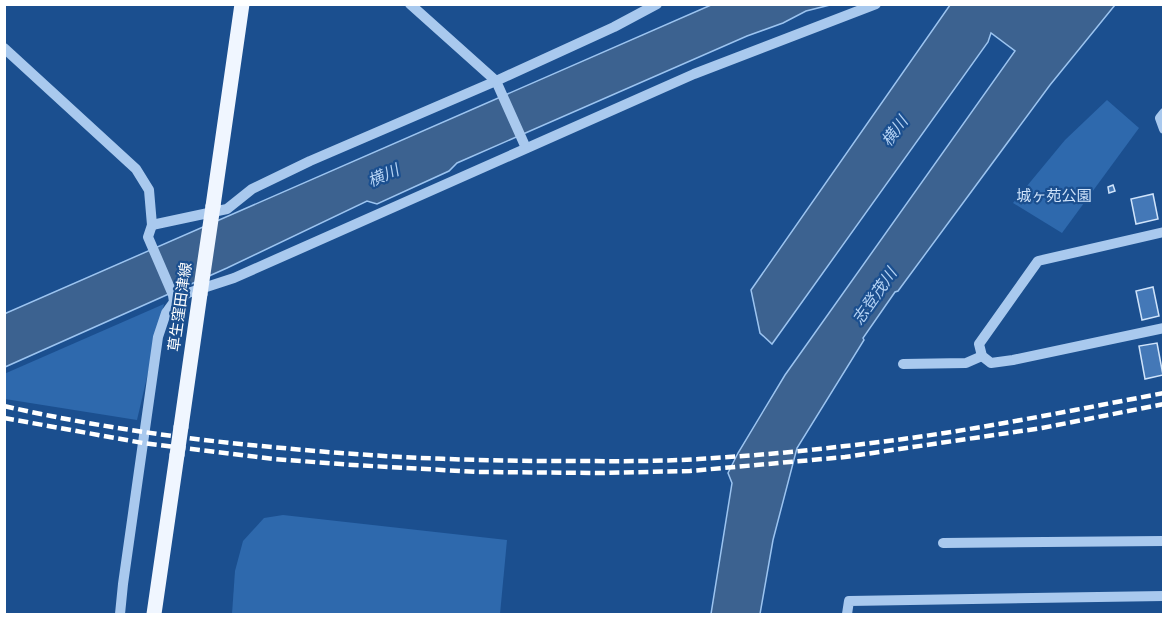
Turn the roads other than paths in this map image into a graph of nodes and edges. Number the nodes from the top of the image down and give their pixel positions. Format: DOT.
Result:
graph roads {
  1 [pos="242,4"];
  2 [pos="410,4"];
  3 [pos="657,4"];
  4 [pos="876,4"];
  5 [pos="4,48"];
  6 [pos="496,81"];
  7 [pos="1164,113"];
  8 [pos="1164,129"];
  9 [pos="526,148"];
  10 [pos="152,225"];
  11 [pos="1164,232"];
  12 [pos="174,298"];
  13 [pos="1164,328"];
  14 [pos="981,357"];
  15 [pos="903,364"];
  16 [pos="1164,541"];
  17 [pos="943,543"];
  18 [pos="1164,596"];
  19 [pos="120,615"];
  20 [pos="154,615"];
  21 [pos="847,615"];
  1 -- 20 [label="main road, 草生窪田津線, bridge"];
  2 -- 6 [label="street"];
  3 -- 6 [label="street"];
  4 -- 9 [label="street"];
  5 -- 10 [label="street"];
  6 -- 9 [label="street"];
  6 -- 10 [label="street"];
  7 -- 8 [label="street"];
  9 -- 12 [label="street"];
  10 -- 12 [label="street"];
  11 -- 14 [label="street"];
  12 -- 19 [label="street"];
  13 -- 14 [label="street"];
  14 -- 15 [label="street"];
  16 -- 17 [label="street"];
  18 -- 21 [label="street"];
}
